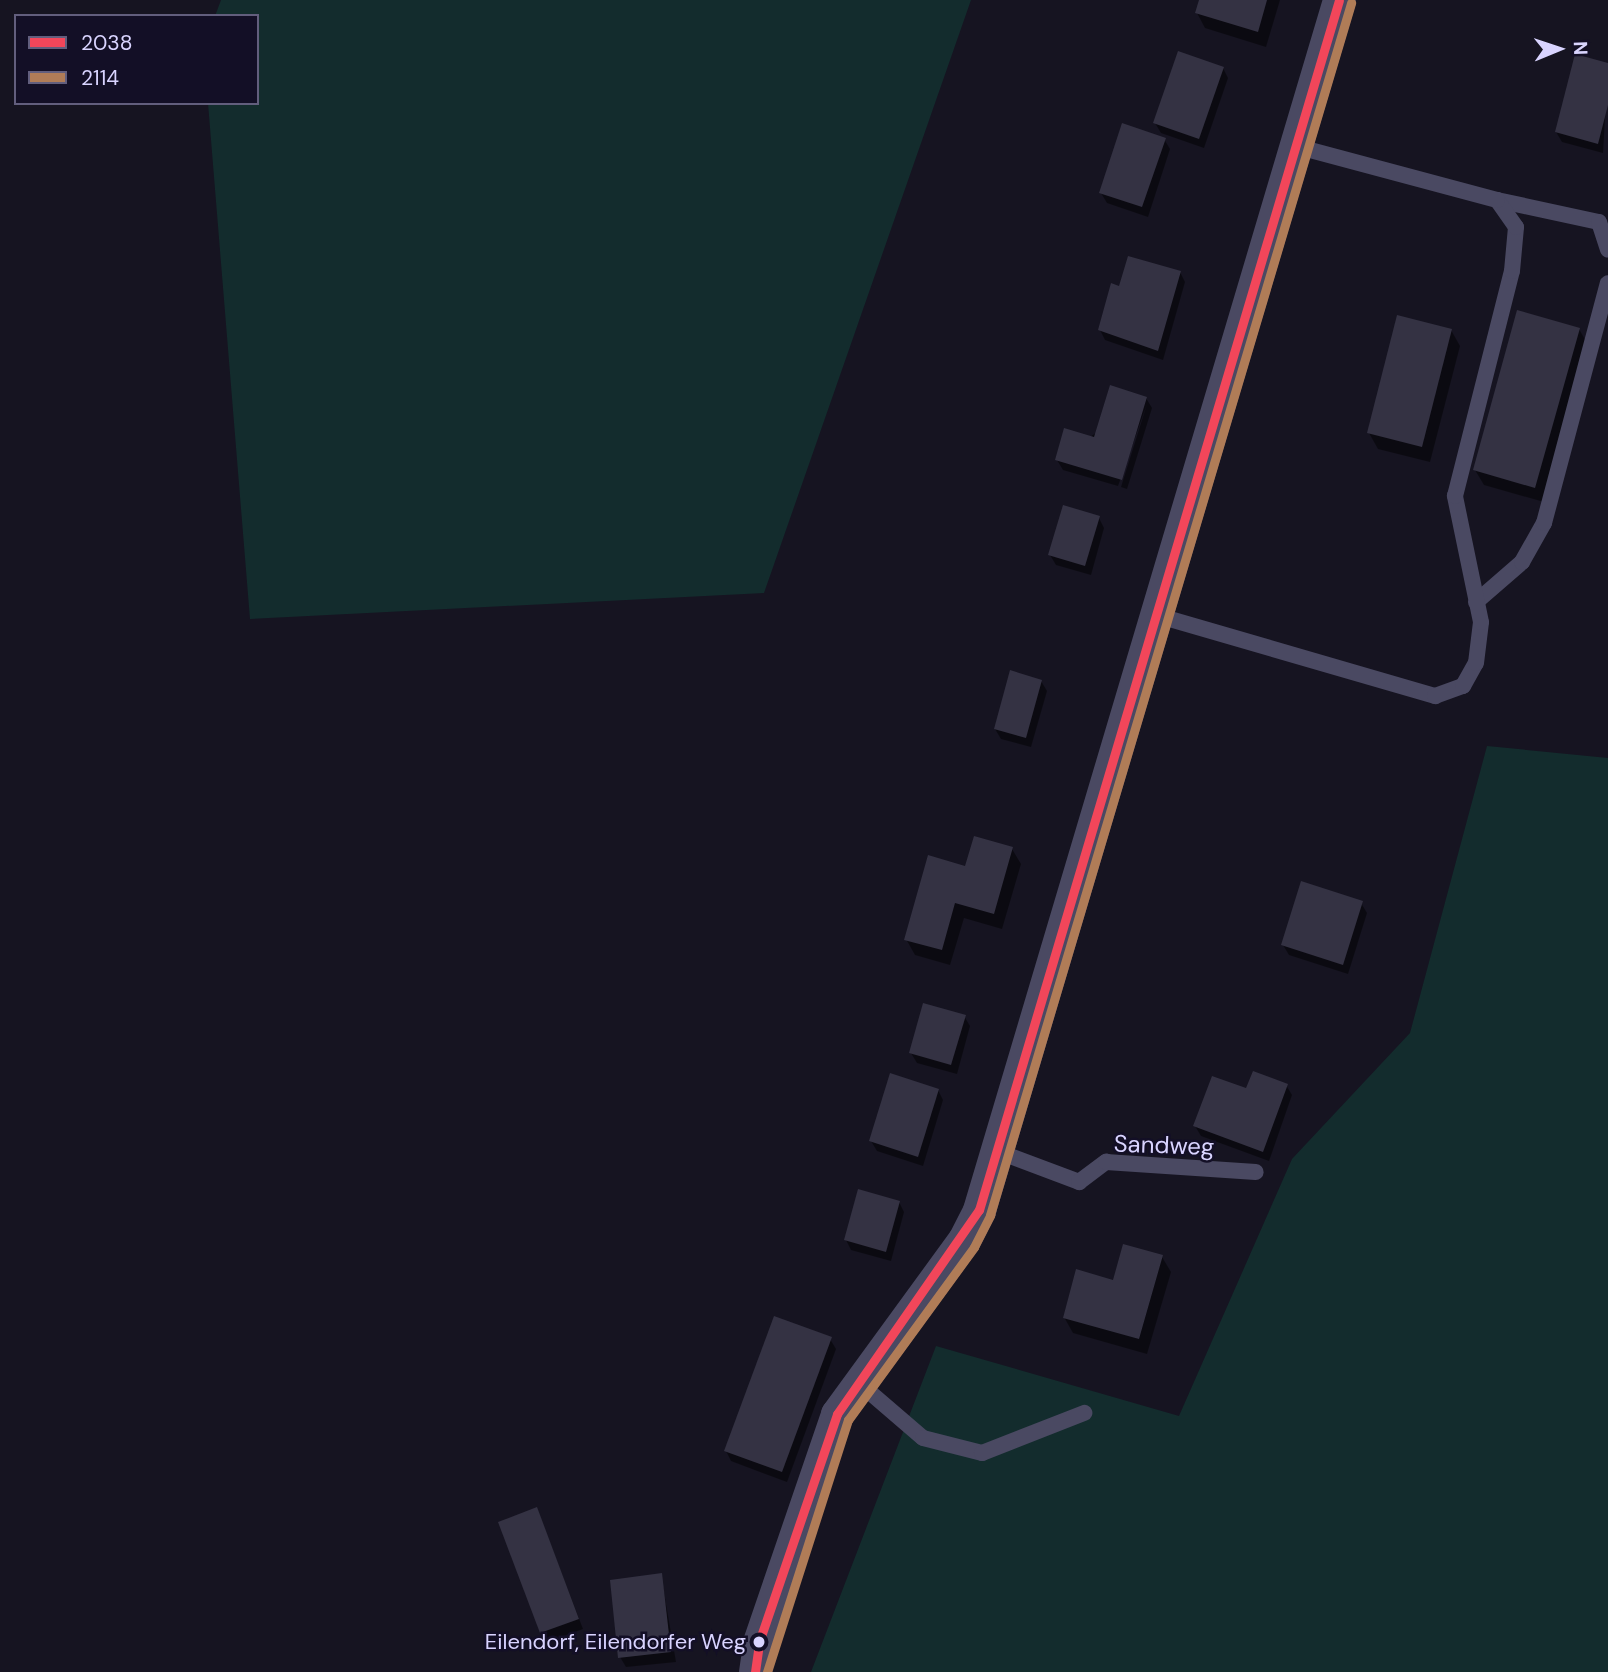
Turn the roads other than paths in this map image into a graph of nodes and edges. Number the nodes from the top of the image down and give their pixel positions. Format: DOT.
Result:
graph roads {
  1 [pos="1339,0"];
  2 [pos="1296,146"];
  3 [pos="1497,200"];
  4 [pos="1608,250"];
  5 [pos="1608,283"];
  6 [pos="1476,602"];
  7 [pos="1156,615"];
  8 [pos="997,1151"];
  9 [pos="1256,1172"];
  10 [pos="859,1383"];
  11 [pos="1084,1413"];
  12 [pos="755,1672"];
  1 -- 2 [label="street"];
  2 -- 3 [label="lane"];
  2 -- 7 [label="street"];
  3 -- 4 [label="lane"];
  3 -- 6 [label="lane"];
  5 -- 6 [label="lane"];
  6 -- 7 [label="lane"];
  7 -- 8 [label="street"];
  8 -- 9 [label="lane, Sandweg"];
  8 -- 10 [label="street"];
  10 -- 11 [label="lane"];
  10 -- 12 [label="street"];
}
